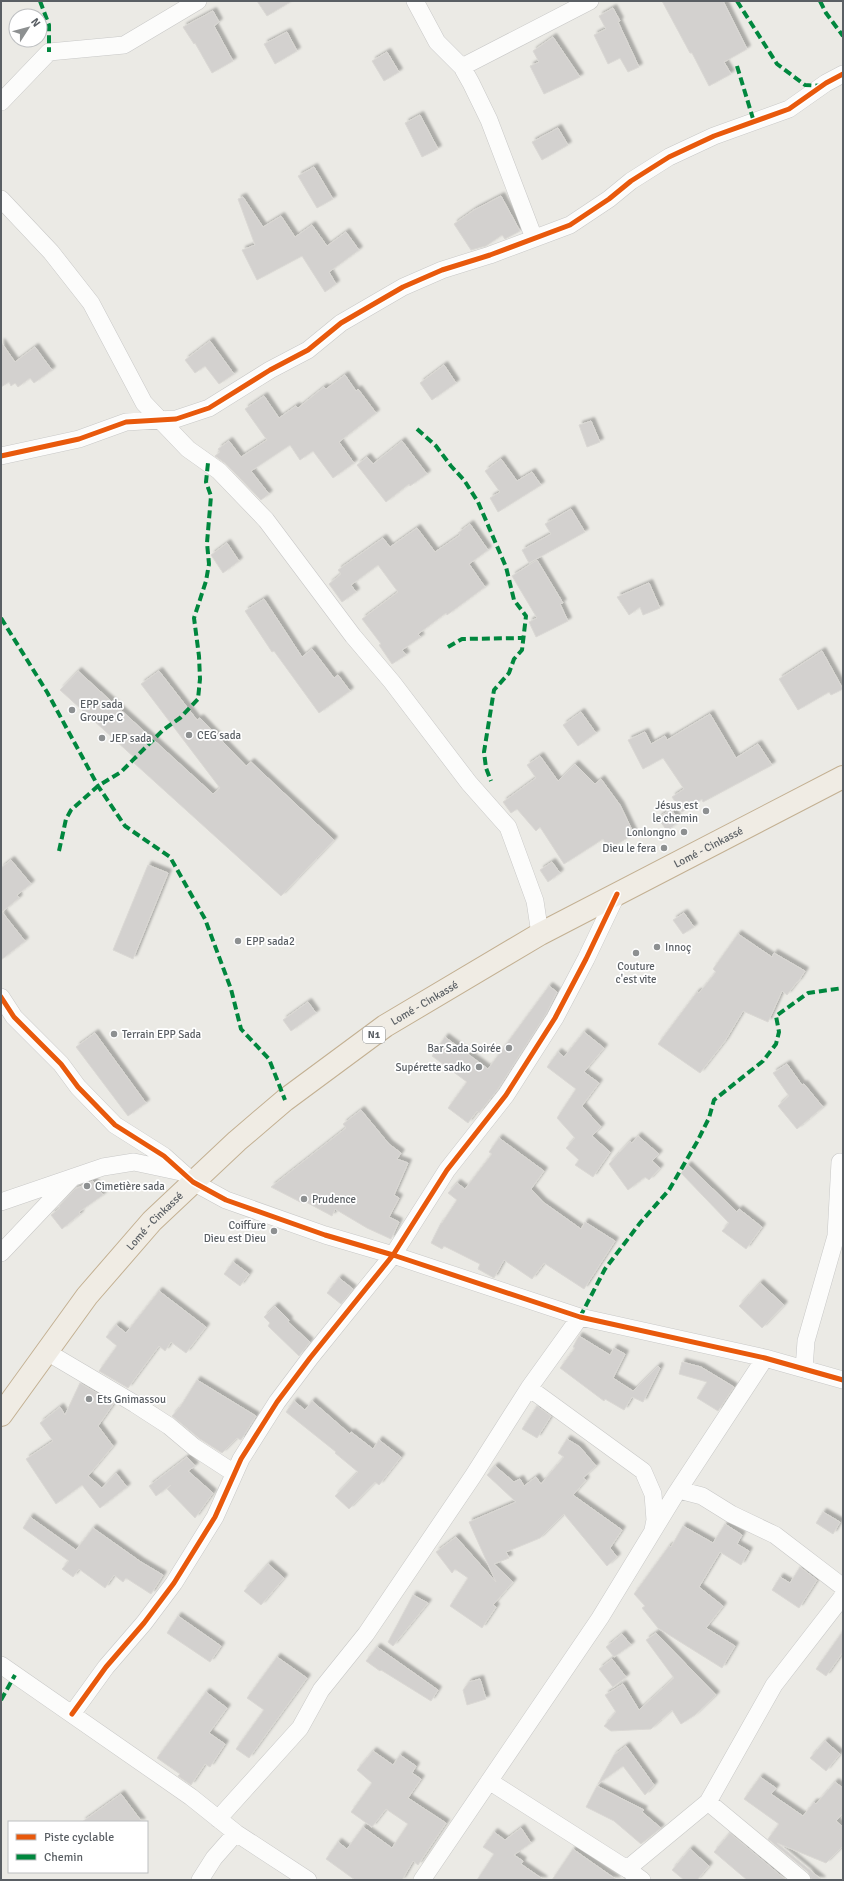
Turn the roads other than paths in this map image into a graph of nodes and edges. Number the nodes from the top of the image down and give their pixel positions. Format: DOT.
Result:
graph roads {
  1 [pos="198,1"];
  2 [pos="415,1"];
  3 [pos="590,1"];
  4 [pos="462,67"];
  5 [pos="843,74"];
  6 [pos="1,102"];
  7 [pos="1,199"];
  8 [pos="534,238"];
  9 [pos="160,420"];
  10 [pos="1,456"];
  11 [pos="843,777"];
  12 [pos="616,894"];
  13 [pos="540,934"];
  14 [pos="1,997"];
  15 [pos="840,1162"];
  16 [pos="75,1175"];
  17 [pos="188,1177"];
  18 [pos="1,1202"];
  19 [pos="1,1253"];
  20 [pos="393,1255"];
  21 [pos="580,1317"];
  22 [pos="47,1352"];
  23 [pos="766,1358"];
  24 [pos="804,1369"];
  25 [pos="843,1380"];
  26 [pos="529,1388"];
  27 [pos="5,1402"];
  28 [pos="234,1473"];
  29 [pos="679,1490"];
  30 [pos="653,1532"];
  31 [pos="843,1587"];
  32 [pos="843,1596"];
  33 [pos="1,1665"];
  34 [pos="72,1714"];
  35 [pos="489,1781"];
  36 [pos="708,1802"];
  37 [pos="218,1819"];
  38 [pos="236,1833"];
  39 [pos="627,1869"];
  40 [pos="200,1880"];
  41 [pos="308,1880"];
  42 [pos="422,1880"];
  43 [pos="642,1880"];
  44 [pos="802,1880"];
  1 -- 6 [label="street"];
  2 -- 4 [label="street"];
  3 -- 4 [label="street"];
  4 -- 8 [label="street"];
  5 -- 8 [label="street"];
  7 -- 9 [label="street"];
  8 -- 9 [label="street"];
  9 -- 10 [label="street"];
  9 -- 13 [label="street"];
  11 -- 12 [label="highway, Lomé - Cinkassé / N1"];
  12 -- 13 [label="highway, Lomé - Cinkassé / N1"];
  12 -- 20 [label="street"];
  13 -- 17 [label="highway, Lomé - Cinkassé / N1"];
  14 -- 17 [label="street"];
  15 -- 24 [label="street"];
  16 -- 17 [label="street"];
  16 -- 18 [label="street"];
  16 -- 19 [label="street"];
  17 -- 20 [label="street"];
  17 -- 22 [label="highway, Lomé - Cinkassé / N1"];
  20 -- 21 [label="street"];
  20 -- 28 [label="street"];
  21 -- 23 [label="street"];
  21 -- 26 [label="street"];
  22 -- 27 [label="highway, Lomé - Cinkassé / N1"];
  22 -- 28 [label="street"];
  23 -- 24 [label="street"];
  23 -- 29 [label="street"];
  24 -- 25 [label="street"];
  26 -- 30 [label="street"];
  26 -- 37 [label="street"];
  28 -- 34 [label="street"];
  29 -- 30 [label="street"];
  29 -- 31 [label="street"];
  30 -- 35 [label="street"];
  32 -- 36 [label="street"];
  33 -- 34 [label="street"];
  34 -- 37 [label="street"];
  35 -- 39 [label="street"];
  35 -- 42 [label="street"];
  36 -- 39 [label="street"];
  36 -- 44 [label="street"];
  37 -- 38 [label="street"];
  38 -- 40 [label="street"];
  38 -- 41 [label="street"];
  39 -- 43 [label="street"];
}
